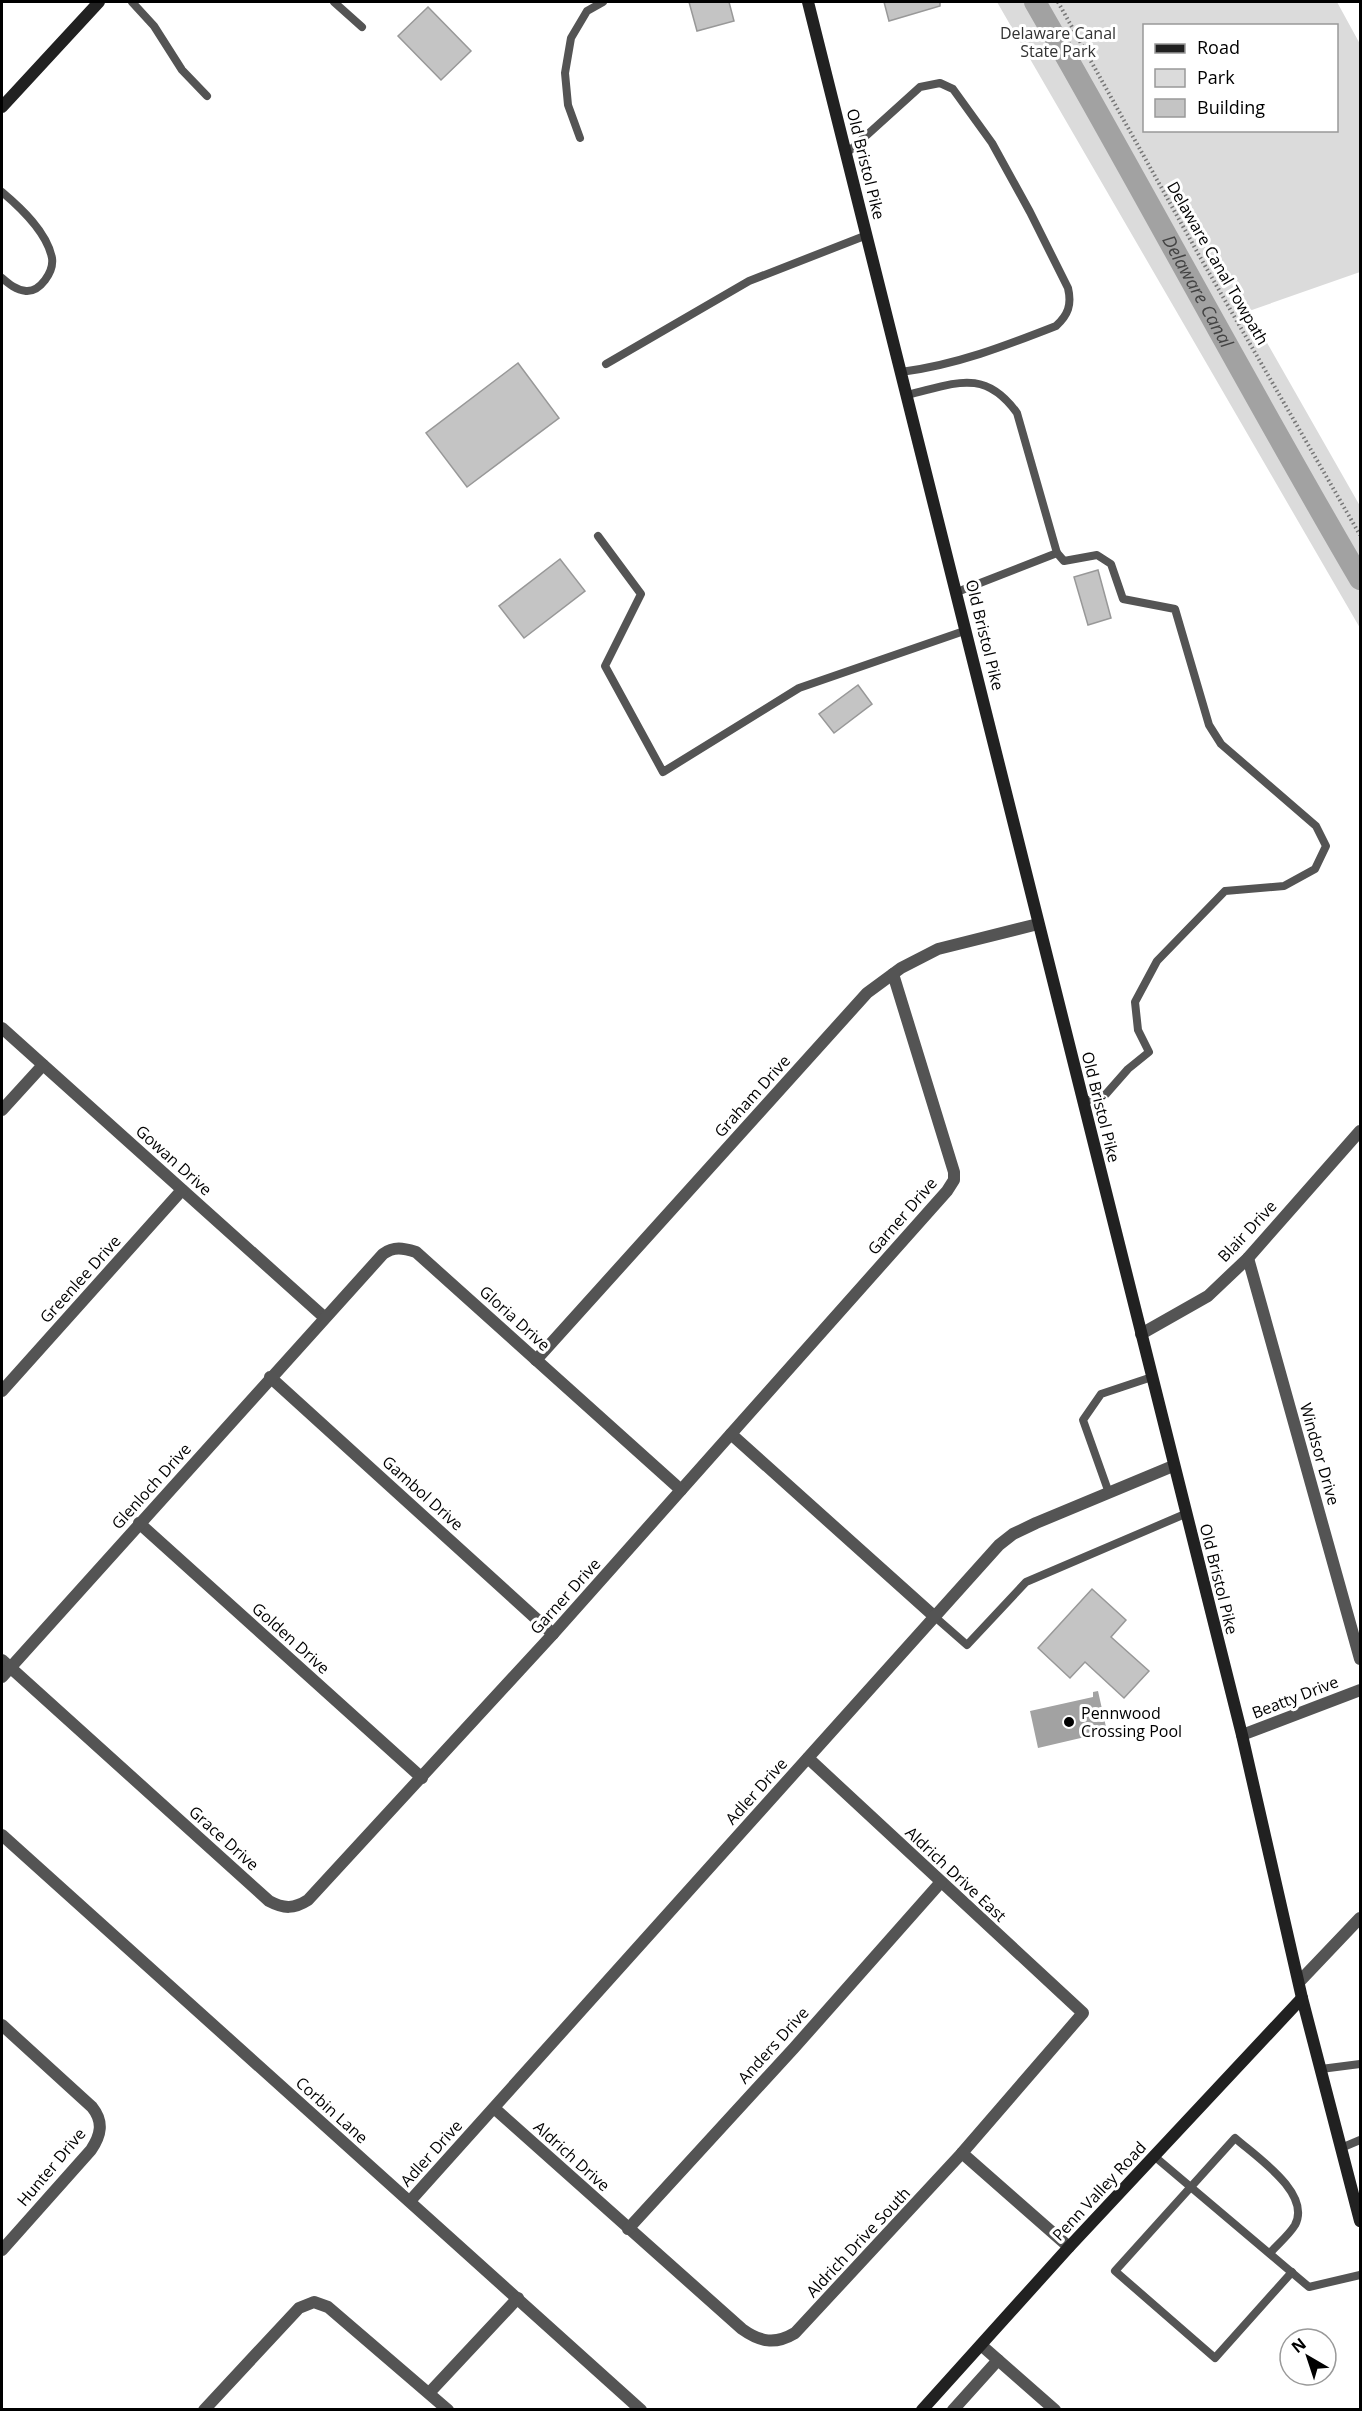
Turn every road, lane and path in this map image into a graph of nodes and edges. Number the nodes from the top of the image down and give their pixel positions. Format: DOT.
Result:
graph roads {
  1 [pos="99,2"];
  2 [pos="132,2"];
  3 [pos="333,2"];
  4 [pos="603,2"];
  5 [pos="808,2"];
  6 [pos="1058,2"];
  7 [pos="362,27"];
  8 [pos="207,96"];
  9 [pos="2,107"];
  10 [pos="580,138"];
  11 [pos="847,153"];
  12 [pos="2,192"];
  13 [pos="867,235"];
  14 [pos="2,278"];
  15 [pos="606,364"];
  16 [pos="901,372"];
  17 [pos="907,395"];
  18 [pos="1360,535"];
  19 [pos="598,537"];
  20 [pos="1057,553"];
  21 [pos="957,592"];
  22 [pos="967,630"];
  23 [pos="1038,924"];
  24 [pos="893,974"];
  25 [pos="2,1028"];
  26 [pos="43,1065"];
  27 [pos="1083,1102"];
  28 [pos="2,1110"];
  29 [pos="1360,1131"];
  30 [pos="182,1190"];
  31 [pos="1248,1257"];
  32 [pos="324,1317"];
  33 [pos="1141,1334"];
  34 [pos="536,1360"];
  35 [pos="270,1377"];
  36 [pos="1152,1377"];
  37 [pos="2,1391"];
  38 [pos="731,1434"];
  39 [pos="1173,1466"];
  40 [pos="681,1490"];
  41 [pos="1109,1493"];
  42 [pos="1185,1514"];
  43 [pos="139,1523"];
  44 [pos="934,1617"];
  45 [pos="553,1634"];
  46 [pos="1360,1659"];
  47 [pos="4,1668"];
  48 [pos="1360,1690"];
  49 [pos="1242,1735"];
  50 [pos="808,1758"];
  51 [pos="422,1778"];
  52 [pos="2,1835"];
  53 [pos="941,1882"];
  54 [pos="1360,1918"];
  55 [pos="1299,1982"];
  56 [pos="1302,1998"];
  57 [pos="1083,2013"];
  58 [pos="2,2025"];
  59 [pos="1360,2064"];
  60 [pos="1321,2069"];
  61 [pos="494,2108"];
  62 [pos="1360,2140"];
  63 [pos="1341,2148"];
  64 [pos="962,2153"];
  65 [pos="1154,2156"];
  66 [pos="1191,2187"];
  67 [pos="410,2201"];
  68 [pos="1360,2221"];
  69 [pos="628,2229"];
  70 [pos="1069,2247"];
  71 [pos="2,2250"];
  72 [pos="1269,2253"];
  73 [pos="1292,2272"];
  74 [pos="1360,2275"];
  75 [pos="518,2298"];
  76 [pos="981,2345"];
  77 [pos="998,2360"];
  78 [pos="430,2392"];
  79 [pos="204,2409"];
  80 [pos="448,2409"];
  81 [pos="641,2409"];
  82 [pos="922,2409"];
  83 [pos="953,2409"];
  84 [pos="1055,2409"];
  1 -- 9 [label="main road"];
  2 -- 8 [label="lane"];
  3 -- 7 [label="lane"];
  4 -- 10 [label="lane"];
  5 -- 11 [label="main road, Old Bristol Pike"];
  6 -- 18 [label="path, Delaware Canal Towpath"];
  11 -- 13 [label="main road, Old Bristol Pike"];
  11 -- 16 [label="lane"];
  12 -- 14 [label="lane"];
  13 -- 15 [label="lane"];
  13 -- 16 [label="main road, Old Bristol Pike"];
  16 -- 17 [label="main road, Old Bristol Pike"];
  17 -- 20 [label="lane"];
  17 -- 21 [label="main road, Old Bristol Pike"];
  19 -- 22 [label="lane"];
  20 -- 21 [label="lane"];
  20 -- 27 [label="lane"];
  21 -- 22 [label="main road, Old Bristol Pike"];
  22 -- 23 [label="main road, Old Bristol Pike"];
  23 -- 24 [label="street, Graham Drive"];
  23 -- 27 [label="main road, Old Bristol Pike"];
  24 -- 34 [label="street, Graham Drive"];
  24 -- 38 [label="street, Garner Drive"];
  25 -- 26 [label="street, Gowan Drive"];
  26 -- 28 [label="street"];
  26 -- 30 [label="street, Gowan Drive"];
  27 -- 33 [label="main road, Old Bristol Pike"];
  29 -- 31 [label="street, Blair Drive"];
  30 -- 32 [label="street, Gowan Drive"];
  30 -- 37 [label="street, Greenlee Drive"];
  31 -- 33 [label="street, Blair Drive"];
  31 -- 46 [label="street, Windsor Drive"];
  32 -- 34 [label="street, Gloria Drive"];
  32 -- 35 [label="street, Glenloch Drive"];
  33 -- 36 [label="main road, Old Bristol Pike"];
  34 -- 40 [label="street, Gloria Drive"];
  35 -- 43 [label="street, Glenloch Drive"];
  35 -- 45 [label="street, Gambol Drive"];
  36 -- 39 [label="main road, Old Bristol Pike"];
  36 -- 41 [label="lane"];
  38 -- 40 [label="street, Garner Drive"];
  38 -- 44 [label="street"];
  39 -- 41 [label="street, Adler Drive"];
  39 -- 42 [label="main road, Old Bristol Pike"];
  40 -- 45 [label="street, Garner Drive"];
  41 -- 44 [label="street, Adler Drive"];
  42 -- 44 [label="lane"];
  42 -- 49 [label="main road, Old Bristol Pike"];
  43 -- 47 [label="street, Glenloch Drive"];
  43 -- 51 [label="street, Golden Drive"];
  44 -- 50 [label="street, Adler Drive"];
  45 -- 51 [label="street, Garner Drive"];
  47 -- 51 [label="street, Grace Drive"];
  48 -- 49 [label="street, Beatty Drive"];
  49 -- 55 [label="main road, Old Bristol Pike"];
  50 -- 53 [label="street, Aldrich Drive East"];
  50 -- 61 [label="street, Adler Drive"];
  52 -- 67 [label="street, Corbin Lane"];
  53 -- 57 [label="street, Aldrich Drive East"];
  53 -- 69 [label="street, Anders Drive"];
  54 -- 55 [label="street"];
  55 -- 56 [label="main road, Old Bristol Pike"];
  56 -- 60 [label="main road, Old Bristol Pike"];
  56 -- 65 [label="main road, Penn Valley Road"];
  57 -- 64 [label="street, Aldrich Drive South"];
  58 -- 71 [label="street, Hunter Drive"];
  59 -- 60 [label="lane"];
  60 -- 63 [label="main road, Old Bristol Pike"];
  61 -- 67 [label="street, Adler Drive"];
  61 -- 69 [label="street, Aldrich Drive"];
  62 -- 63 [label="lane"];
  63 -- 68 [label="main road, Old Bristol Pike"];
  64 -- 69 [label="street, Aldrich Drive South"];
  64 -- 70 [label="street"];
  65 -- 66 [label="lane"];
  65 -- 70 [label="main road, Penn Valley Road"];
  66 -- 72 [label="lane"];
  66 -- 72 [label="lane"];
  66 -- 73 [label="lane"];
  67 -- 75 [label="street, Corbin Lane"];
  70 -- 76 [label="main road, Penn Valley Road"];
  72 -- 73 [label="lane"];
  73 -- 74 [label="lane"];
  75 -- 78 [label="street"];
  75 -- 81 [label="street, Corbin Lane"];
  76 -- 77 [label="street"];
  76 -- 82 [label="main road, Penn Valley Road"];
  77 -- 83 [label="street"];
  77 -- 84 [label="street"];
  78 -- 79 [label="street"];
  78 -- 80 [label="street"];
}
